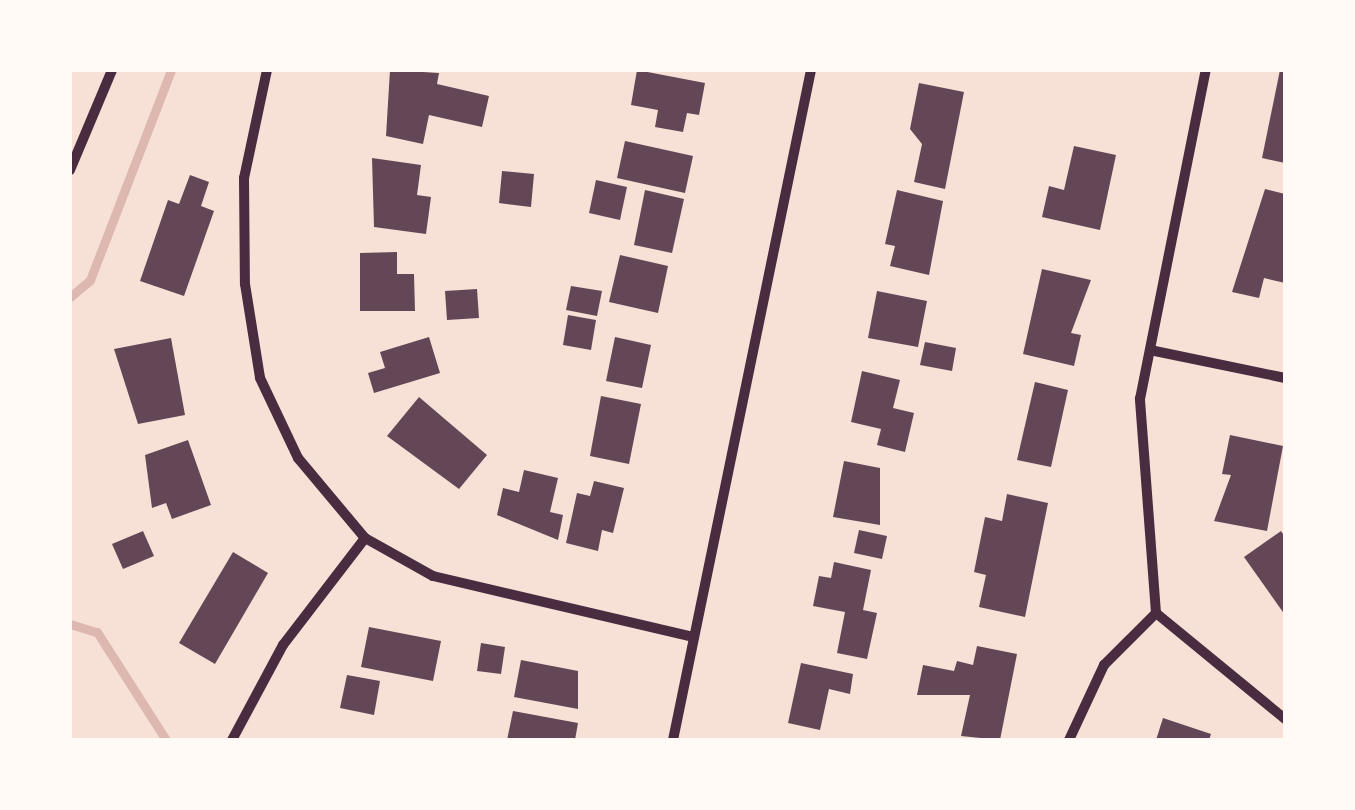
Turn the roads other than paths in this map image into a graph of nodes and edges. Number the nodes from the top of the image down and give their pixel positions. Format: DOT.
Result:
graph roads {
  1 [pos="112,70"];
  2 [pos="268,70"];
  3 [pos="811,70"];
  4 [pos="1206,70"];
  5 [pos="70,170"];
  6 [pos="1150,350"];
  7 [pos="1285,378"];
  8 [pos="364,538"];
  9 [pos="1156,613"];
  10 [pos="694,636"];
  11 [pos="1285,719"];
  12 [pos="232,740"];
  13 [pos="672,740"];
  14 [pos="1069,740"];
  1 -- 5 [label="street"];
  2 -- 8 [label="street"];
  3 -- 10 [label="street"];
  4 -- 6 [label="street"];
  6 -- 7 [label="street"];
  6 -- 9 [label="street"];
  8 -- 10 [label="street"];
  8 -- 12 [label="street"];
  9 -- 11 [label="street"];
  9 -- 14 [label="street"];
  10 -- 13 [label="street"];
}
